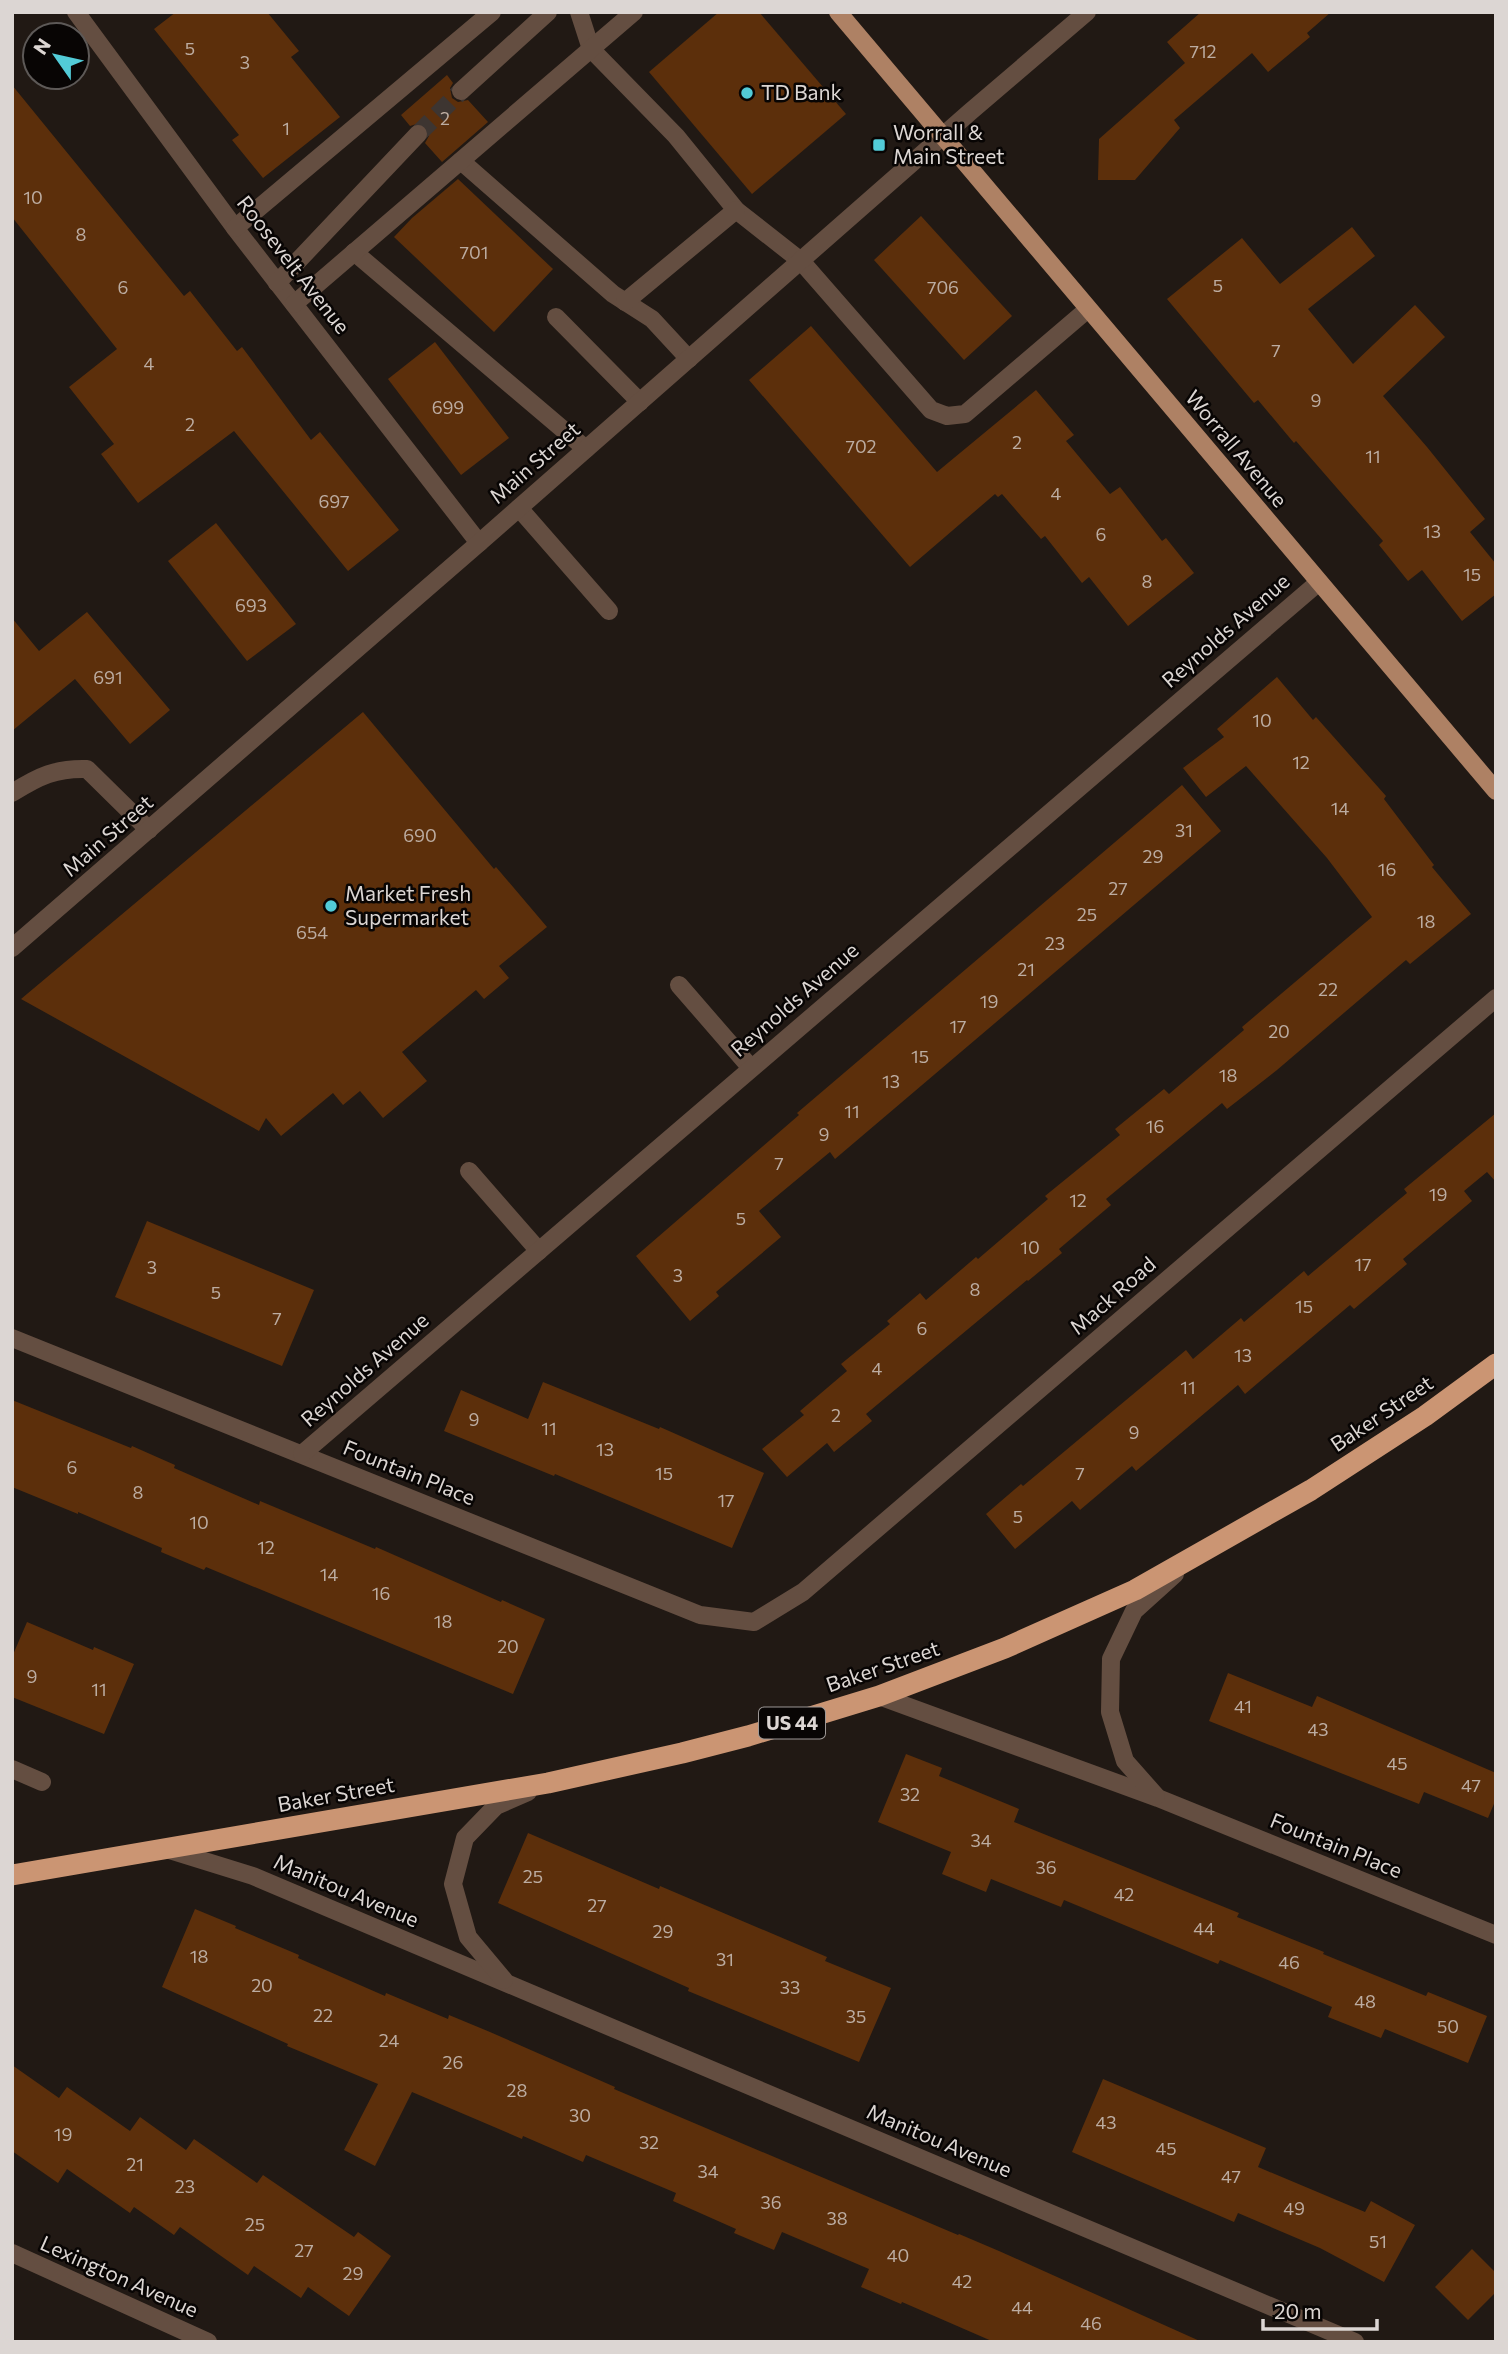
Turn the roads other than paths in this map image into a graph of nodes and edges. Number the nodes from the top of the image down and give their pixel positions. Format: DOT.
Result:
graph roads {
  1 [pos="76,12"];
  2 [pos="492,12"];
  3 [pos="548,12"];
  4 [pos="579,12"];
  5 [pos="634,12"];
  6 [pos="838,12"];
  7 [pos="1087,12"];
  8 [pos="591,50"];
  9 [pos="461,92"];
  10 [pos="418,134"];
  11 [pos="942,137"];
  12 [pos="461,161"];
  13 [pos="736,210"];
  14 [pos="235,228"];
  15 [pos="354,252"];
  16 [pos="801,261"];
  17 [pos="277,283"];
  18 [pos="625,302"];
  19 [pos="294,304"];
  20 [pos="1088,309"];
  21 [pos="556,317"];
  22 [pos="689,359"];
  23 [pos="639,402"];
  24 [pos="586,449"];
  25 [pos="519,508"];
  26 [pos="479,543"];
  27 [pos="1318,582"];
  28 [pos="609,611"];
  29 [pos="1496,791"];
  30 [pos="12,793"];
  31 [pos="149,830"];
  32 [pos="12,948"];
  33 [pos="679,985"];
  34 [pos="1496,998"];
  35 [pos="751,1068"];
  36 [pos="469,1171"];
  37 [pos="539,1251"];
  38 [pos="12,1338"];
  39 [pos="1496,1364"];
  40 [pos="302,1454"];
  41 [pos="1193,1559"];
  42 [pos="754,1622"];
  43 [pos="879,1696"];
  44 [pos="12,1769"];
  45 [pos="42,1782"];
  46 [pos="548,1783"];
  47 [pos="1158,1798"];
  48 [pos="166,1849"];
  49 [pos="12,1875"];
  50 [pos="1496,1935"];
  51 [pos="506,1982"];
  52 [pos="12,2253"];
  53 [pos="208,2342"];
  54 [pos="1355,2342"];
  1 -- 14 [label="street, Roosevelt Avenue"];
  2 -- 14 [label="street"];
  3 -- 9 [label="street"];
  4 -- 8 [label="street"];
  5 -- 8 [label="street"];
  6 -- 11 [label="main road, Worrall Avenue"];
  7 -- 11 [label="street, Main Street"];
  8 -- 12 [label="street"];
  8 -- 13 [label="street"];
  10 -- 17 [label="street"];
  11 -- 16 [label="street, Main Street"];
  11 -- 20 [label="main road, Worrall Avenue"];
  12 -- 15 [label="street"];
  12 -- 18 [label="street"];
  13 -- 16 [label="street"];
  13 -- 18 [label="street"];
  14 -- 17 [label="street, Roosevelt Avenue"];
  15 -- 19 [label="street"];
  15 -- 24 [label="street"];
  16 -- 20 [label="street"];
  16 -- 22 [label="street, Main Street"];
  17 -- 19 [label="street, Roosevelt Avenue"];
  18 -- 22 [label="street"];
  19 -- 26 [label="street, Roosevelt Avenue"];
  20 -- 27 [label="main road, Worrall Avenue"];
  21 -- 23 [label="street"];
  22 -- 23 [label="street, Main Street"];
  23 -- 24 [label="street, Main Street"];
  24 -- 25 [label="street, Main Street"];
  25 -- 26 [label="street, Main Street"];
  25 -- 28 [label="street"];
  26 -- 31 [label="street, Main Street"];
  27 -- 29 [label="main road, Worrall Avenue"];
  27 -- 35 [label="street, Reynolds Avenue"];
  30 -- 31 [label="street"];
  31 -- 32 [label="street, Main Street"];
  33 -- 35 [label="street"];
  34 -- 42 [label="street, Mack Road"];
  35 -- 37 [label="street, Reynolds Avenue"];
  36 -- 37 [label="street"];
  37 -- 40 [label="street, Reynolds Avenue"];
  38 -- 40 [label="street, Fountain Place"];
  39 -- 41 [label="highway, Baker Street / US 44"];
  40 -- 42 [label="street, Fountain Place"];
  41 -- 43 [label="highway, Baker Street / US 44"];
  41 -- 47 [label="street, Fountain Place"];
  43 -- 46 [label="highway, Baker Street / US 44"];
  43 -- 47 [label="street, Fountain Place"];
  44 -- 45 [label="street"];
  46 -- 48 [label="highway, Baker Street / US 44"];
  46 -- 51 [label="street, Manitou Avenue"];
  47 -- 50 [label="street, Fountain Place"];
  48 -- 49 [label="highway, Baker Street / US 44"];
  48 -- 51 [label="street, Manitou Avenue"];
  51 -- 54 [label="street, Manitou Avenue"];
  52 -- 53 [label="street, Lexington Avenue"];
}
